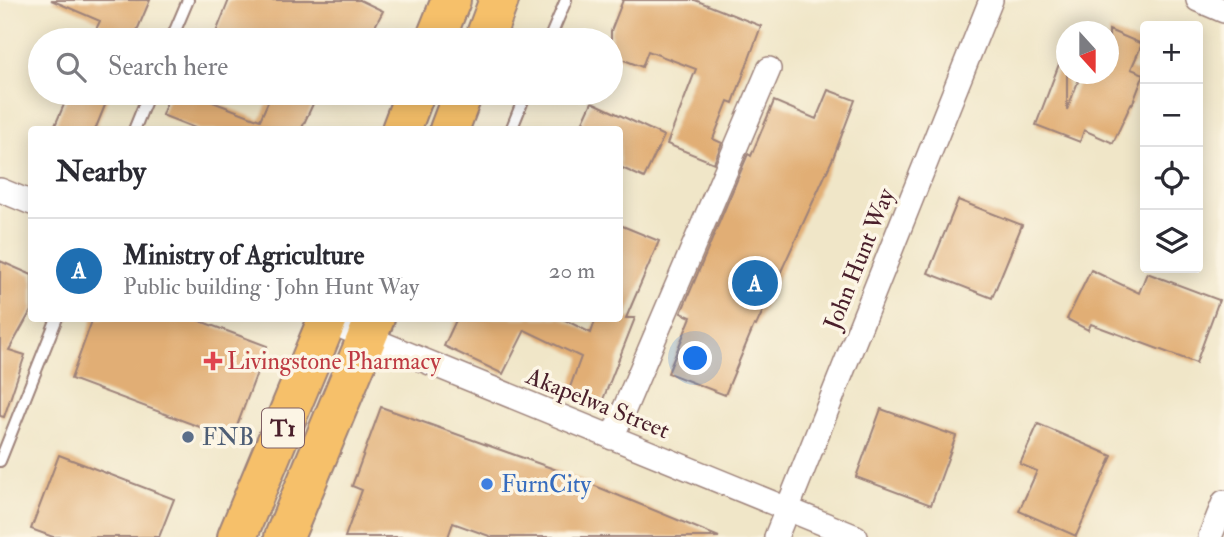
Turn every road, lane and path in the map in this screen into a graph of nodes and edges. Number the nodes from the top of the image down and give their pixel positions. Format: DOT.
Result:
graph roads {
  1 [pos="188,0"];
  2 [pos="451,0"];
  3 [pos="499,0"];
  4 [pos="566,0"];
  5 [pos="991,0"];
  6 [pos="1198,0"];
  7 [pos="1224,11"];
  8 [pos="177,28"];
  9 [pos="440,28"];
  10 [pos="488,28"];
  11 [pos="554,28"];
  12 [pos="769,69"];
  13 [pos="144,105"];
  14 [pos="410,105"];
  15 [pos="458,105"];
  16 [pos="521,105"];
  17 [pos="136,126"];
  18 [pos="403,126"];
  19 [pos="451,126"];
  20 [pos="513,126"];
  21 [pos="0,191"];
  22 [pos="28,202"];
  23 [pos="55,322"];
  24 [pos="324,322"];
  25 [pos="340,322"];
  26 [pos="371,328"];
  27 [pos="612,438"];
  28 [pos="0,461"];
  29 [pos="1224,502"];
  30 [pos="787,510"];
  31 [pos="237,537"];
  32 [pos="284,537"];
  33 [pos="776,537"];
  34 [pos="856,537"];
  35 [pos="1210,537"];
  1 -- 8 [label="lane"];
  2 -- 9 [label="highway"];
  3 -- 10 [label="highway"];
  4 -- 11 [label="lane"];
  5 -- 30 [label="street, John Hunt Way"];
  6 -- 7 [label="street"];
  12 -- 27 [label="street"];
  13 -- 17 [label="lane"];
  14 -- 18 [label="highway"];
  15 -- 19 [label="highway"];
  16 -- 20 [label="lane"];
  21 -- 22 [label="street"];
  23 -- 28 [label="lane"];
  24 -- 31 [label="highway, T1"];
  25 -- 26 [label="street, Akapelwa Street"];
  26 -- 27 [label="street, Akapelwa Street"];
  26 -- 32 [label="highway, T1"];
  27 -- 30 [label="street, Akapelwa Street"];
  29 -- 35 [label="street"];
  30 -- 33 [label="street, John Hunt Way"];
  30 -- 34 [label="street, Akapelwa Street"];
}
